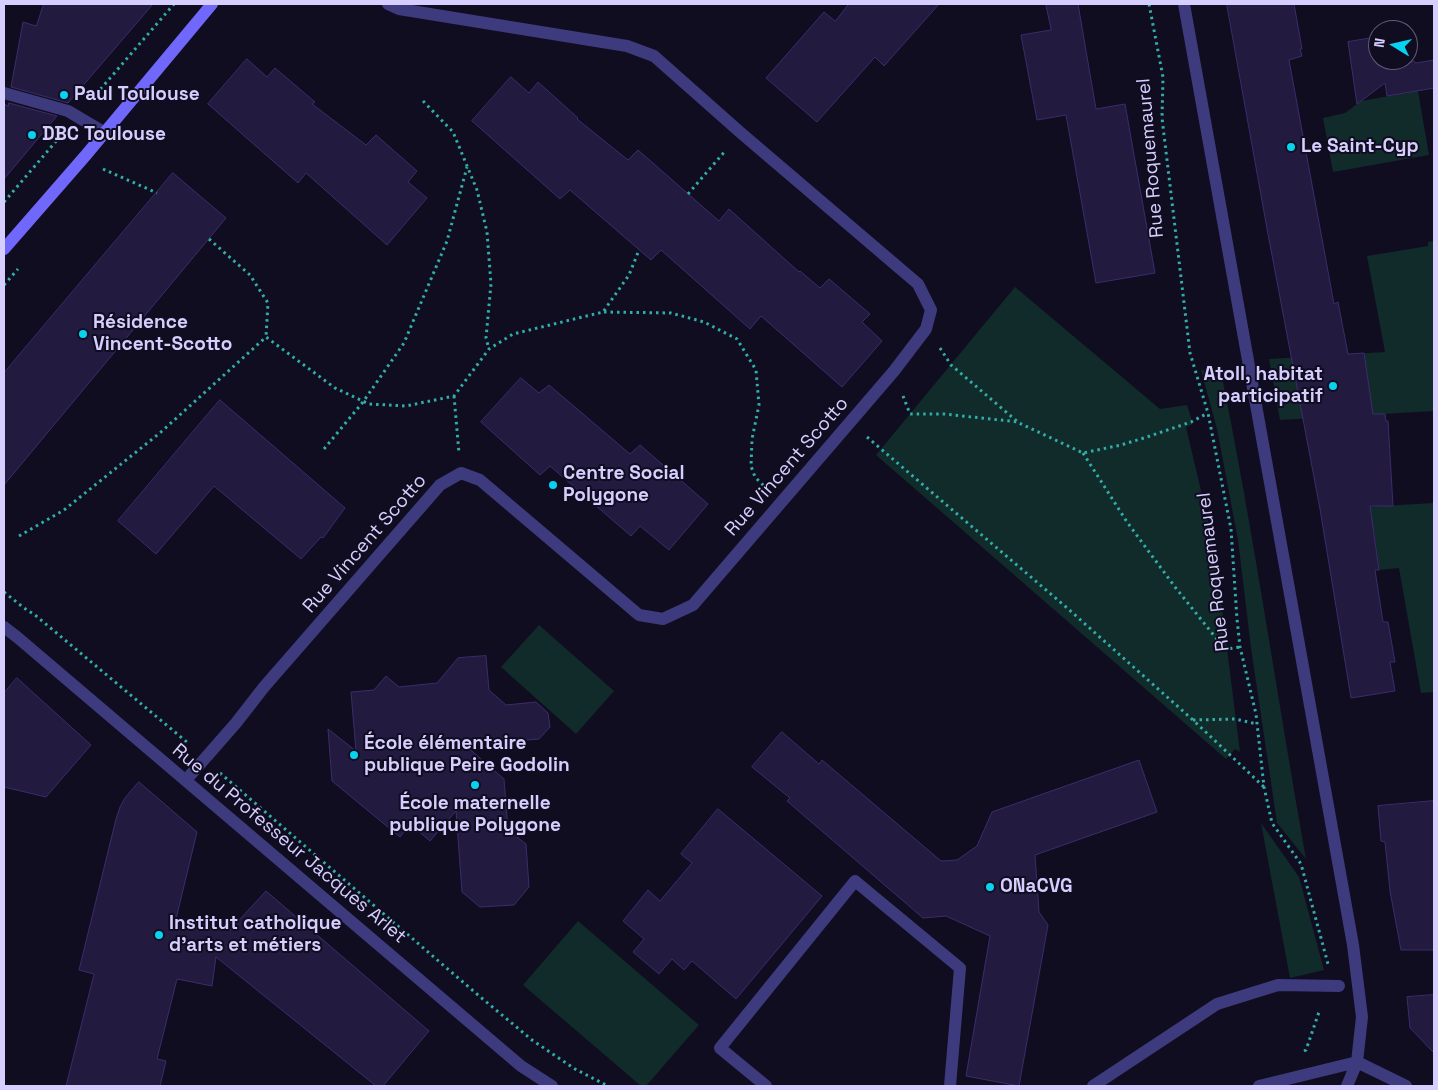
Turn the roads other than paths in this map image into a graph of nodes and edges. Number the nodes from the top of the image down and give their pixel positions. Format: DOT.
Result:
graph roads {
  1 [pos="212,4"];
  2 [pos="388,4"];
  3 [pos="1184,4"];
  4 [pos="4,93"];
  5 [pos="105,133"];
  6 [pos="4,248"];
  7 [pos="4,627"];
  8 [pos="186,780"];
  9 [pos="1333,986"];
  10 [pos="1357,1062"];
  11 [pos="552,1086"];
  12 [pos="766,1086"];
  13 [pos="950,1086"];
  14 [pos="1093,1086"];
  15 [pos="1259,1086"];
  16 [pos="1347,1086"];
  17 [pos="1406,1086"];
  1 -- 5 [label="main road"];
  2 -- 8 [label="street, Rue Vincent Scotto"];
  3 -- 10 [label="street"];
  4 -- 5 [label="street"];
  5 -- 6 [label="main road"];
  7 -- 8 [label="street, Rue du Professeur Jacques Arlet"];
  8 -- 11 [label="street, Rue du Professeur Jacques Arlet"];
  9 -- 14 [label="street"];
  10 -- 15 [label="street"];
  10 -- 16 [label="street"];
  10 -- 17 [label="street"];
  12 -- 13 [label="street"];
}
